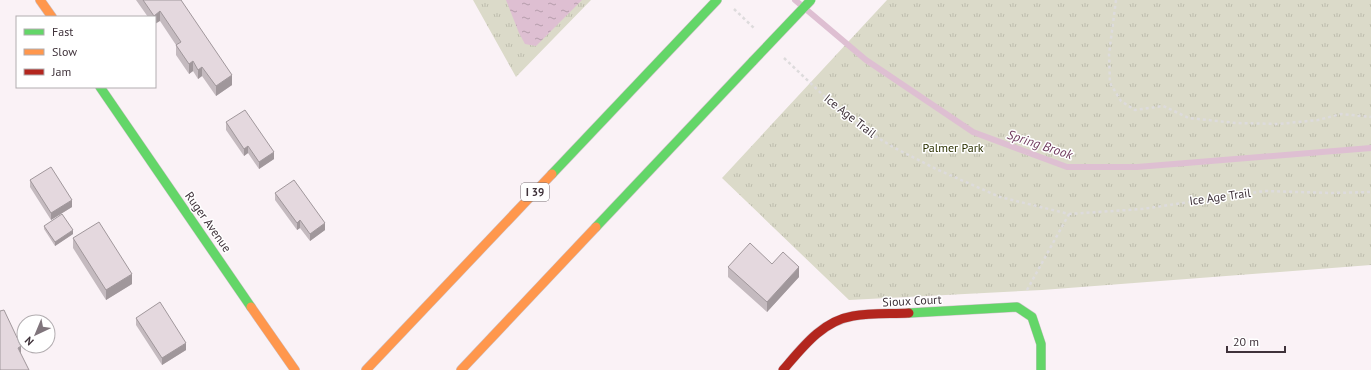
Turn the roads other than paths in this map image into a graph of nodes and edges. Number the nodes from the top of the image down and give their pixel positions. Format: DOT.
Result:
graph roads {
  1 [pos="40,0"];
  2 [pos="717,0"];
  3 [pos="811,0"];
  4 [pos="51,16"];
  5 [pos="101,88"];
  6 [pos="295,370"];
  7 [pos="366,370"];
  8 [pos="461,370"];
  9 [pos="783,370"];
  10 [pos="1042,370"];
  1 -- 4 [label="main road"];
  2 -- 7 [label="main road, I 39"];
  3 -- 8 [label="main road, bridge"];
  5 -- 6 [label="main road, Ruger Avenue"];
  9 -- 10 [label="main road, Sioux Court"];
}
